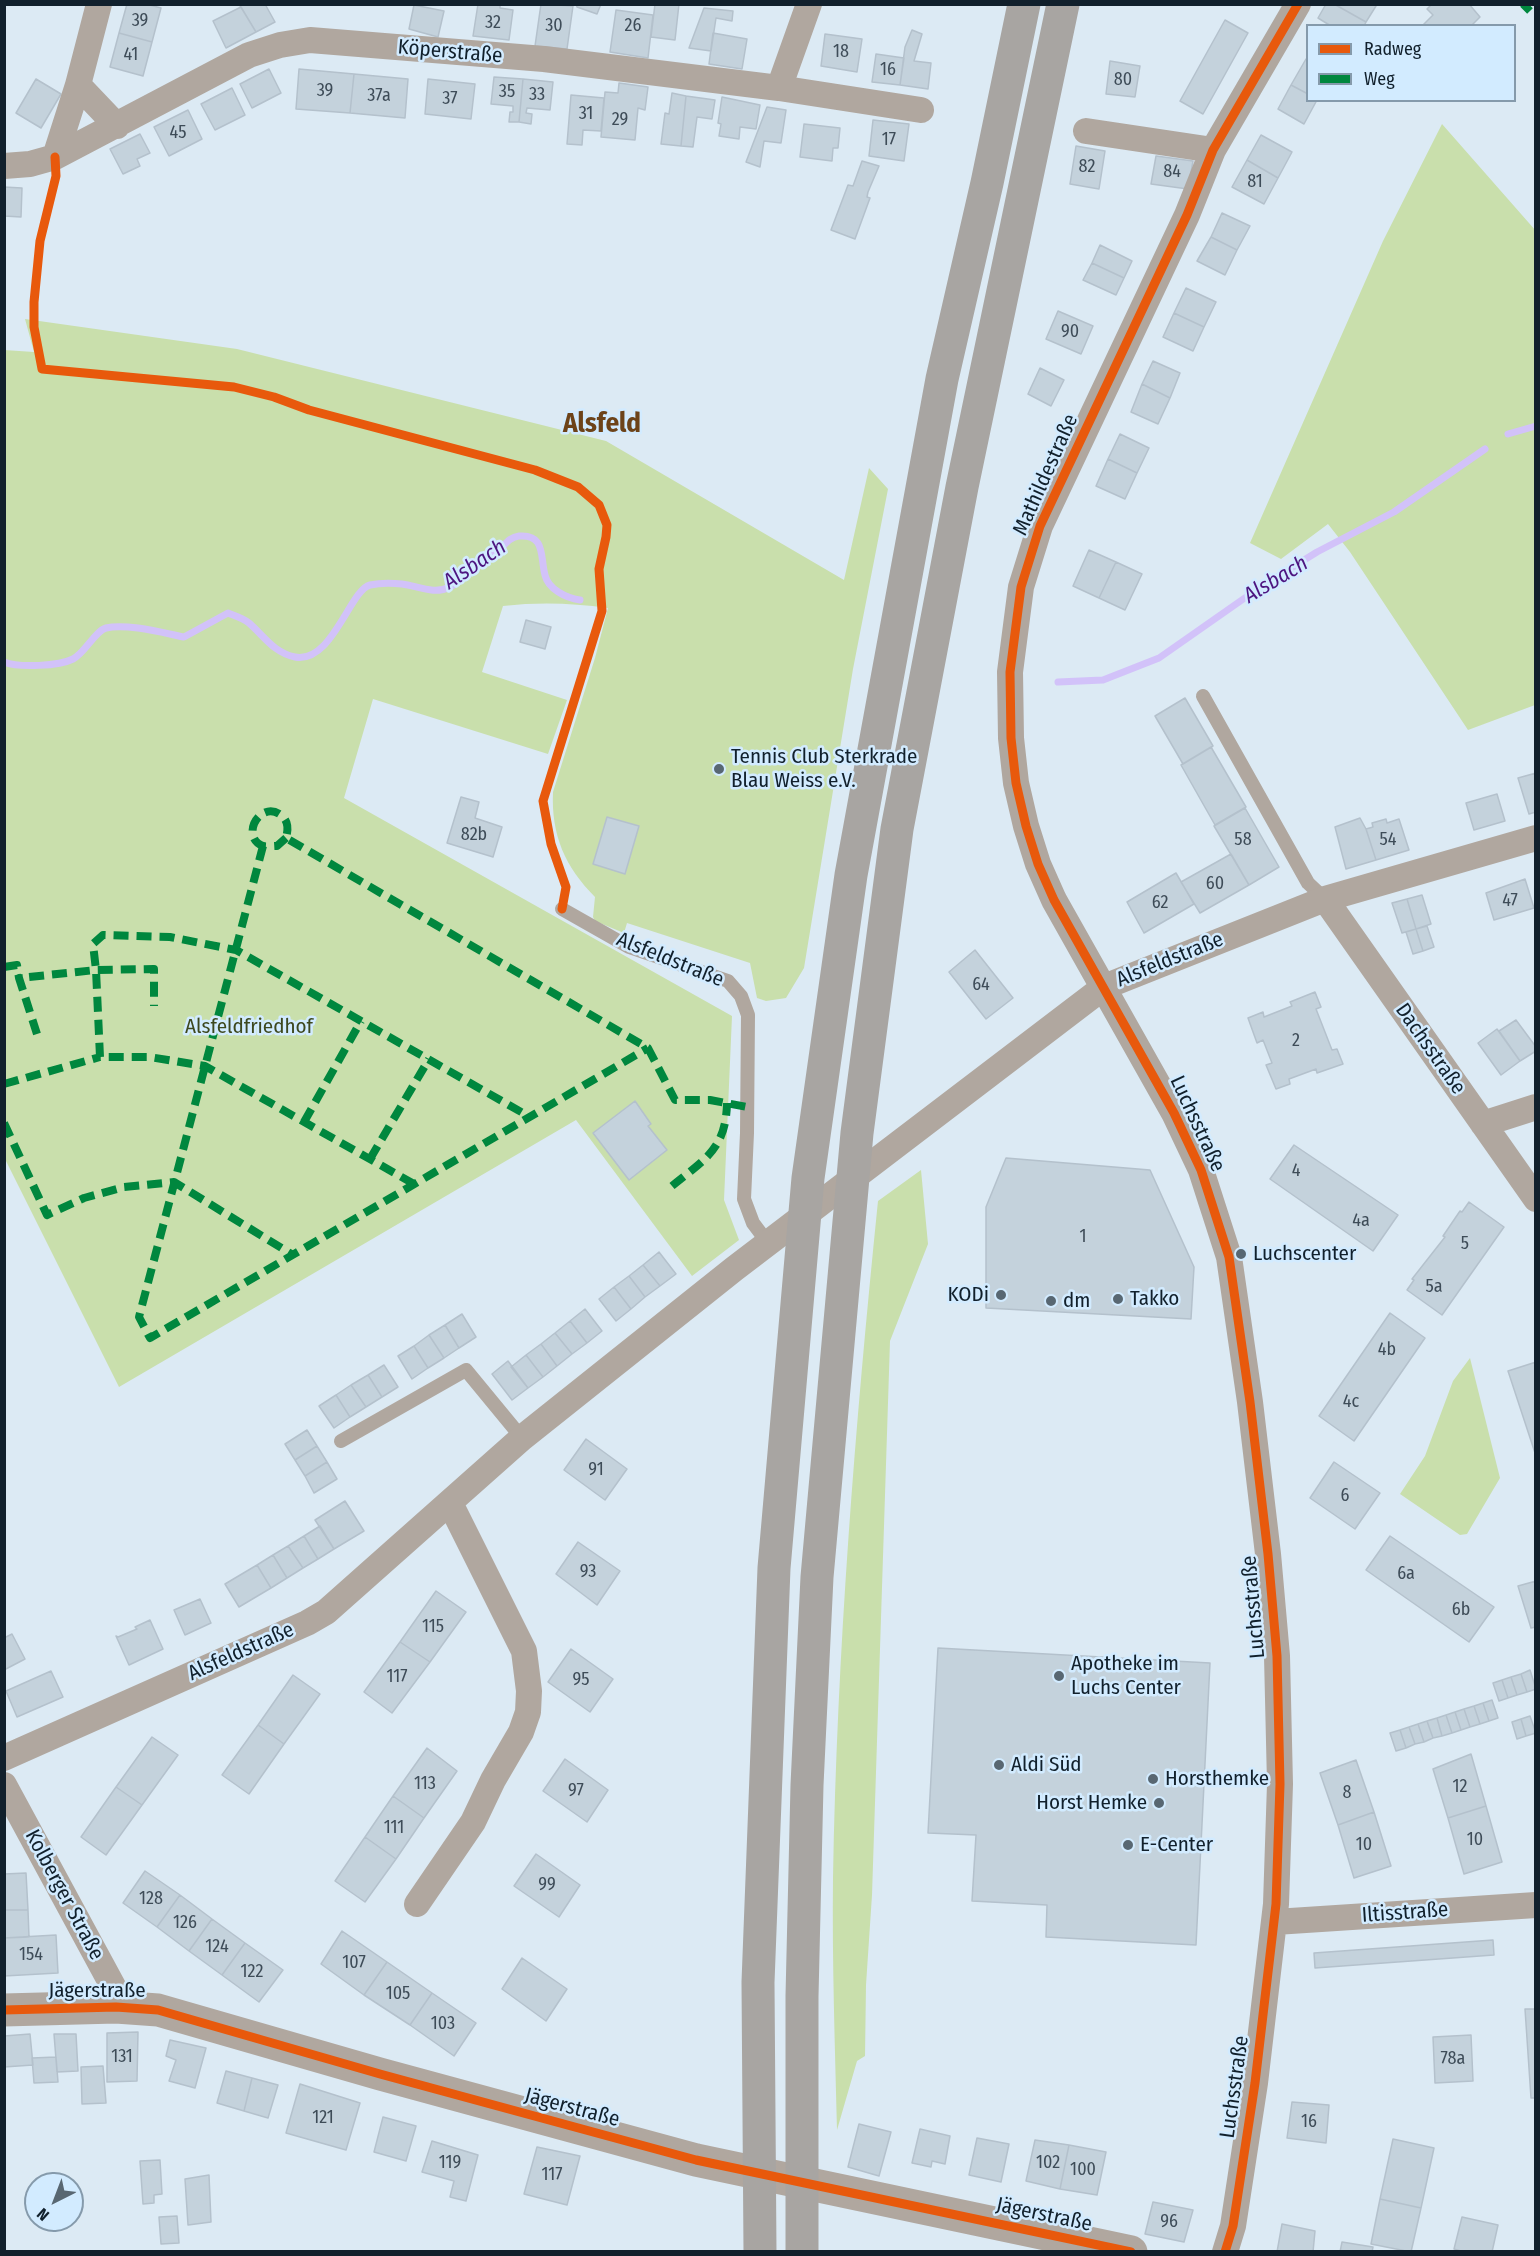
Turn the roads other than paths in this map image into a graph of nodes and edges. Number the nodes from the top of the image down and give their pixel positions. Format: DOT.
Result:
graph roads {
  1 [pos="99,4"];
  2 [pos="810,4"];
  3 [pos="1024,4"];
  4 [pos="1064,4"];
  5 [pos="1298,4"];
  6 [pos="78,85"];
  7 [pos="779,88"];
  8 [pos="921,110"];
  9 [pos="117,126"];
  10 [pos="1086,131"];
  11 [pos="1213,150"];
  12 [pos="55,157"];
  13 [pos="4,166"];
  14 [pos="1203,696"];
  15 [pos="1536,838"];
  16 [pos="1325,899"];
  17 [pos="562,909"];
  18 [pos="1104,987"];
  19 [pos="1536,1107"];
  20 [pos="1484,1124"];
  21 [pos="1536,1199"];
  22 [pos="768,1243"];
  23 [pos="522,1438"];
  24 [pos="341,1441"];
  25 [pos="450,1503"];
  26 [pos="4,1758"];
  27 [pos="4,1785"];
  28 [pos="417,1904"];
  29 [pos="1536,1905"];
  30 [pos="1275,1922"];
  31 [pos="116,2007"];
  32 [pos="4,2010"];
  33 [pos="760,2252"];
  34 [pos="802,2252"];
  35 [pos="1131,2252"];
  36 [pos="1226,2252"];
  1 -- 6 [label="street"];
  2 -- 7 [label="street"];
  3 -- 33 [label="highway"];
  4 -- 34 [label="highway"];
  5 -- 11 [label="street, Mathildestraße"];
  6 -- 9 [label="street"];
  6 -- 12 [label="street"];
  7 -- 8 [label="street, Köperstraße"];
  7 -- 9 [label="street, Köperstraße"];
  9 -- 12 [label="street, Köperstraße"];
  10 -- 11 [label="street"];
  11 -- 18 [label="street, Mathildestraße"];
  12 -- 13 [label="street, Köperstraße"];
  14 -- 16 [label="lane"];
  15 -- 16 [label="street, Alsfeldstraße"];
  16 -- 18 [label="street, Alsfeldstraße"];
  16 -- 20 [label="street, Dachsstraße"];
  17 -- 22 [label="lane, Alsfeldstraße"];
  18 -- 22 [label="street, Alsfeldstraße"];
  18 -- 30 [label="street, Luchsstraße"];
  19 -- 20 [label="street"];
  20 -- 21 [label="street, Dachsstraße"];
  22 -- 23 [label="street, Alsfeldstraße"];
  23 -- 24 [label="lane"];
  23 -- 25 [label="street, Alsfeldstraße"];
  25 -- 26 [label="street, Alsfeldstraße"];
  25 -- 28 [label="street"];
  27 -- 31 [label="street, Kolberger Straße"];
  29 -- 30 [label="street, Iltisstraße"];
  30 -- 36 [label="street, Luchsstraße"];
  31 -- 32 [label="street, Jägerstraße"];
  31 -- 35 [label="street, Jägerstraße"];
}
